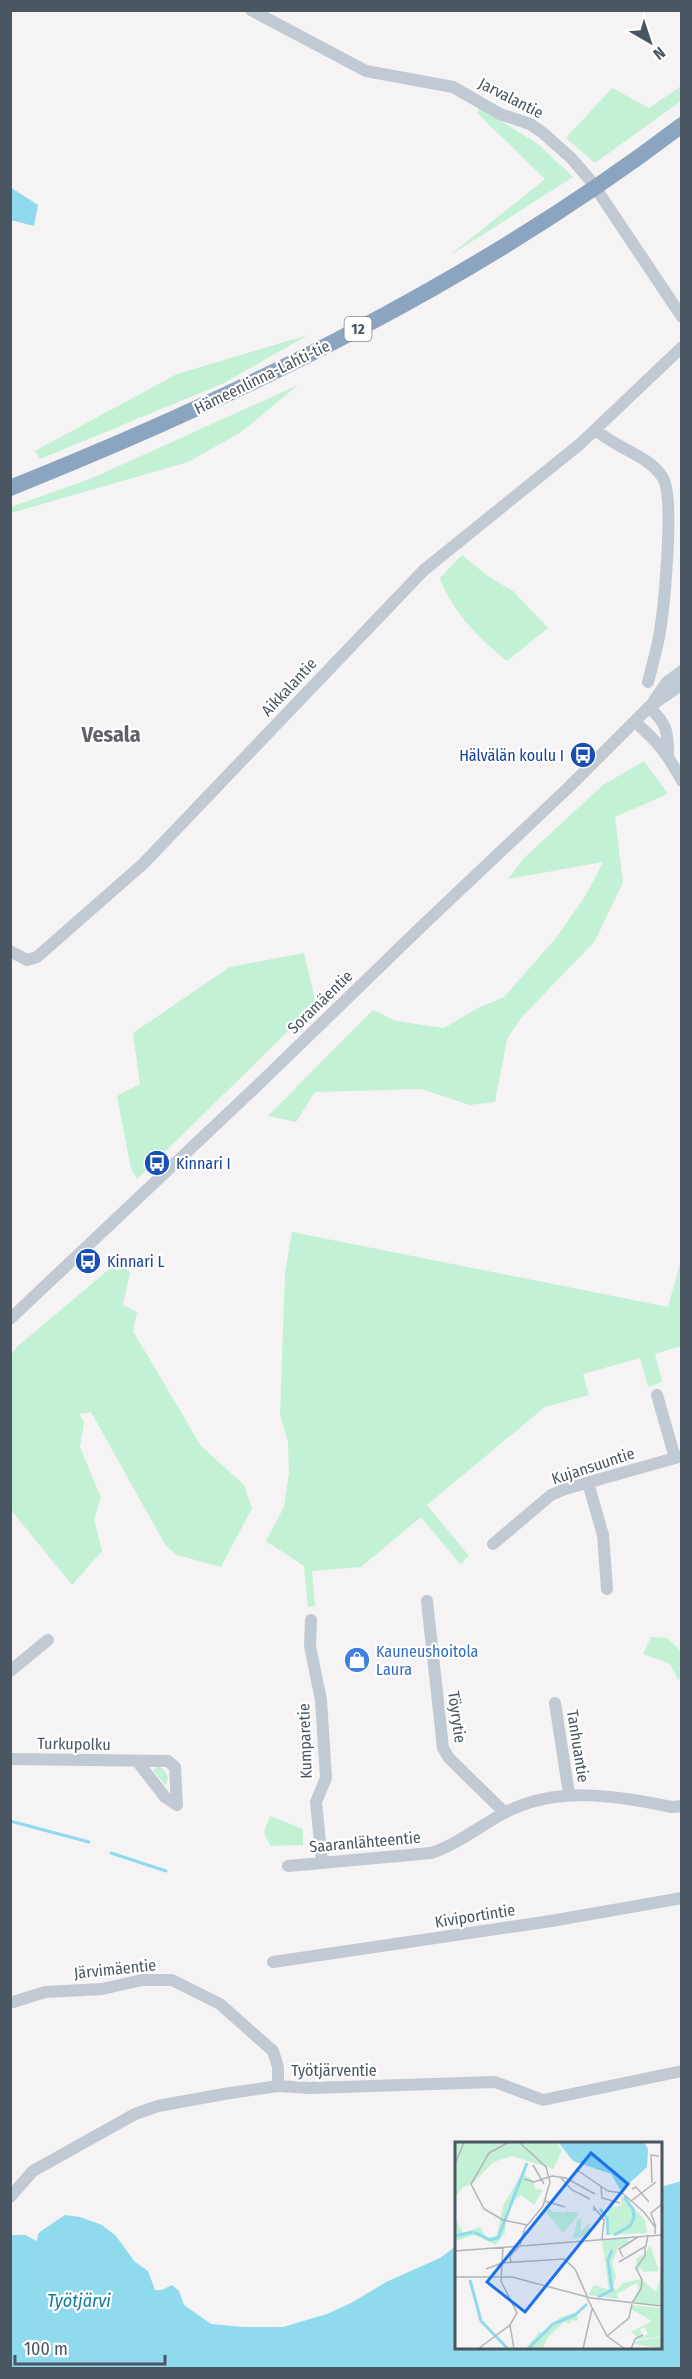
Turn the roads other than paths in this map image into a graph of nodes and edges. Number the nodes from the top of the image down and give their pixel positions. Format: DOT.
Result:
graph roads {
  1 [pos="251,10"];
  2 [pos="681,125"];
  3 [pos="681,317"];
  4 [pos="681,347"];
  5 [pos="596,430"];
  6 [pos="10,488"];
  7 [pos="681,671"];
  8 [pos="648,682"];
  9 [pos="681,684"];
  10 [pos="650,707"];
  11 [pos="635,722"];
  12 [pos="668,755"];
  13 [pos="681,781"];
  14 [pos="10,951"];
  15 [pos="10,1319"];
  16 [pos="657,1395"];
  17 [pos="678,1457"];
  18 [pos="588,1484"];
  19 [pos="493,1544"];
  20 [pos="607,1589"];
  21 [pos="426,1601"];
  22 [pos="311,1620"];
  23 [pos="48,1640"];
  24 [pos="10,1671"];
  25 [pos="555,1703"];
  26 [pos="10,1759"];
  27 [pos="137,1761"];
  28 [pos="569,1794"];
  29 [pos="681,1806"];
  30 [pos="505,1813"];
  31 [pos="322,1862"];
  32 [pos="288,1866"];
  33 [pos="681,1898"];
  34 [pos="273,1962"];
  35 [pos="10,2003"];
  36 [pos="681,2071"];
  37 [pos="278,2086"];
  38 [pos="10,2197"];
  1 -- 3 [label="street, Jarvalantie"];
  2 -- 6 [label="highway, Hämeenlinna-Lahti-tie / 12"];
  4 -- 5 [label="street, Aikkalantie"];
  5 -- 8 [label="street"];
  5 -- 14 [label="street, Aikkalantie"];
  7 -- 10 [label="street"];
  9 -- 10 [label="street"];
  10 -- 11 [label="street, Soramäentie"];
  10 -- 12 [label="street"];
  11 -- 12 [label="street"];
  11 -- 15 [label="street, Soramäentie"];
  12 -- 13 [label="street"];
  16 -- 17 [label="street"];
  17 -- 18 [label="street, Kujansuuntie"];
  18 -- 19 [label="street, Kujansuuntie"];
  18 -- 20 [label="street"];
  21 -- 30 [label="street, Töyrytie"];
  22 -- 31 [label="street, Kumparetie"];
  23 -- 24 [label="street"];
  25 -- 28 [label="street, Tanhuantie"];
  26 -- 27 [label="street, Turkupolku"];
  28 -- 29 [label="street, Saaranlähteentie"];
  28 -- 30 [label="street, Saaranlähteentie"];
  30 -- 31 [label="street, Saaranlähteentie"];
  31 -- 32 [label="street, Saaranlähteentie"];
  33 -- 34 [label="street, Kiviportintie"];
  35 -- 37 [label="street, Järvimäentie"];
  36 -- 37 [label="street, Työtjärventie"];
  37 -- 38 [label="street, Työtjärventie"];
}
